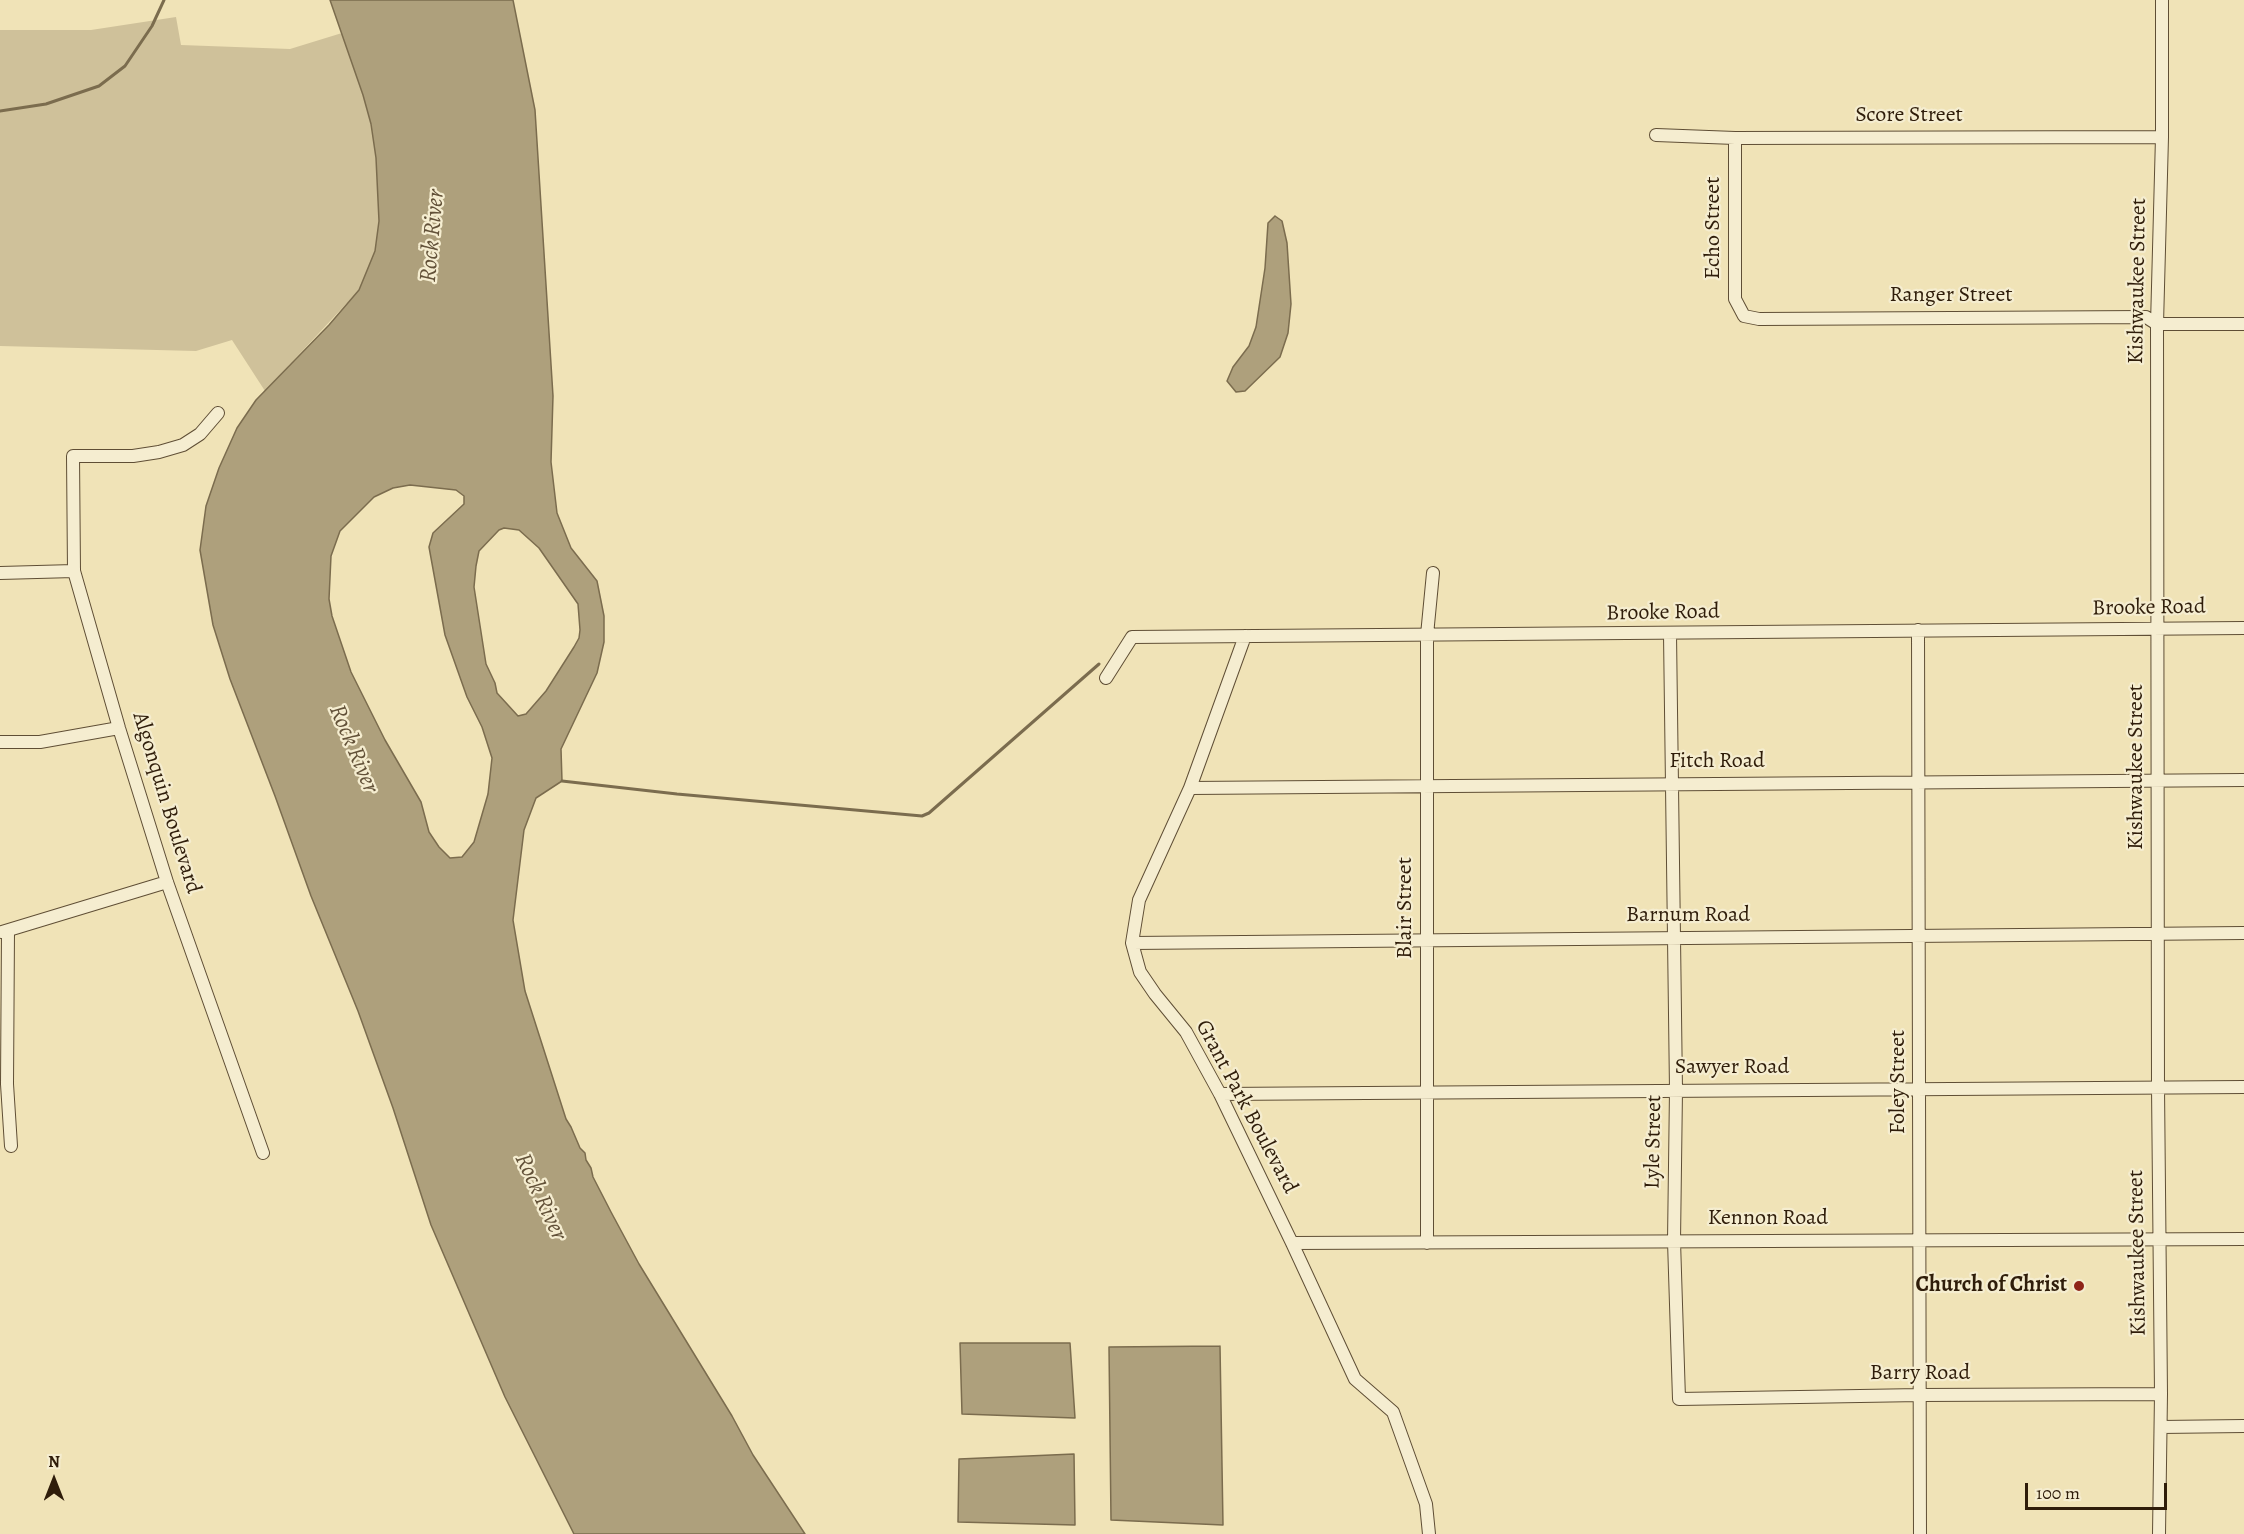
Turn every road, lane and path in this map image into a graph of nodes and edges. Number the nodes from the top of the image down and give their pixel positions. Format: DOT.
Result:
graph roads {
  1 [pos="2162,0"];
  2 [pos="1656,135"];
  3 [pos="2162,137"];
  4 [pos="1735,138"];
  5 [pos="1744,316"];
  6 [pos="2157,324"];
  7 [pos="2244,324"];
  8 [pos="218,413"];
  9 [pos="74,571"];
  10 [pos="0,573"];
  11 [pos="1433,573"];
  12 [pos="2157,628"];
  13 [pos="2244,628"];
  14 [pos="1918,630"];
  15 [pos="1671,634"];
  16 [pos="1426,635"];
  17 [pos="1245,636"];
  18 [pos="1106,678"];
  19 [pos="120,728"];
  20 [pos="0,742"];
  21 [pos="2244,780"];
  22 [pos="2158,781"];
  23 [pos="1918,782"];
  24 [pos="1671,783"];
  25 [pos="1426,786"];
  26 [pos="1190,788"];
  27 [pos="167,882"];
  28 [pos="4,932"];
  29 [pos="2158,933"];
  30 [pos="2244,933"];
  31 [pos="1919,935"];
  32 [pos="1673,937"];
  33 [pos="1427,939"];
  34 [pos="1132,943"];
  35 [pos="2158,1087"];
  36 [pos="2244,1087"];
  37 [pos="1920,1088"];
  38 [pos="1676,1090"];
  39 [pos="1429,1092"];
  40 [pos="1220,1094"];
  41 [pos="11,1146"];
  42 [pos="264,1154"];
  43 [pos="1920,1239"];
  44 [pos="2159,1239"];
  45 [pos="2244,1239"];
  46 [pos="1674,1240"];
  47 [pos="1292,1243"];
  48 [pos="1428,1243"];
  49 [pos="2161,1394"];
  50 [pos="1920,1395"];
  51 [pos="1679,1399"];
  52 [pos="2244,1426"];
  53 [pos="2161,1427"];
  54 [pos="1429,1534"];
  55 [pos="1920,1534"];
  56 [pos="2159,1534"];
  1 -- 3 [label="street, Kishwaukee Street"];
  2 -- 4 [label="street, Score Street"];
  3 -- 4 [label="street, Score Street"];
  3 -- 6 [label="street, Kishwaukee Street"];
  4 -- 5 [label="street, Echo Street"];
  5 -- 6 [label="street, Ranger Street"];
  6 -- 7 [label="street, Ranger Street"];
  6 -- 12 [label="street, Kishwaukee Street"];
  8 -- 9 [label="street, Algonquin Boulevard"];
  9 -- 10 [label="street"];
  9 -- 19 [label="street, Algonquin Boulevard"];
  11 -- 16 [label="street, Blair Street"];
  12 -- 13 [label="street, Brooke Road"];
  12 -- 14 [label="street, Brooke Road"];
  12 -- 22 [label="street, Kishwaukee Street"];
  14 -- 15 [label="street, Brooke Road"];
  14 -- 23 [label="street, Foley Street"];
  15 -- 16 [label="street, Brooke Road"];
  15 -- 24 [label="street, Lyle Street"];
  16 -- 17 [label="street, Brooke Road"];
  16 -- 25 [label="street, Blair Street"];
  17 -- 18 [label="street, Brooke Road"];
  17 -- 26 [label="street, Grant Park Boulevard"];
  19 -- 20 [label="street"];
  19 -- 27 [label="street, Algonquin Boulevard"];
  21 -- 22 [label="street, Fitch Road"];
  22 -- 23 [label="street, Fitch Road"];
  22 -- 29 [label="street, Kishwaukee Street"];
  23 -- 24 [label="street, Fitch Road"];
  23 -- 31 [label="street, Foley Street"];
  24 -- 25 [label="street, Fitch Road"];
  24 -- 32 [label="street, Lyle Street"];
  25 -- 26 [label="street, Fitch Road"];
  25 -- 33 [label="street, Blair Street"];
  26 -- 34 [label="street, Grant Park Boulevard"];
  27 -- 28 [label="street"];
  27 -- 42 [label="street, Algonquin Boulevard"];
  28 -- 41 [label="street"];
  29 -- 30 [label="street, Barnum Road"];
  29 -- 31 [label="street, Barnum Road"];
  29 -- 35 [label="street, Kishwaukee Street"];
  31 -- 32 [label="street, Barnum Road"];
  31 -- 37 [label="street, Foley Street"];
  32 -- 33 [label="street, Barnum Road"];
  32 -- 38 [label="street, Lyle Street"];
  33 -- 34 [label="street, Barnum Road"];
  33 -- 39 [label="street, Blair Street"];
  34 -- 40 [label="street, Grant Park Boulevard"];
  35 -- 36 [label="street, Sawyer Road"];
  35 -- 37 [label="street, Sawyer Road"];
  35 -- 44 [label="street, Kishwaukee Street"];
  37 -- 38 [label="street, Sawyer Road"];
  37 -- 43 [label="street, Foley Street"];
  38 -- 39 [label="street, Sawyer Road"];
  38 -- 46 [label="street, Lyle Street"];
  39 -- 40 [label="street, Sawyer Road"];
  39 -- 48 [label="street, Blair Street"];
  40 -- 47 [label="street, Grant Park Boulevard"];
  43 -- 44 [label="street, Kennon Road"];
  43 -- 46 [label="street, Kennon Road"];
  43 -- 50 [label="street, Foley Street"];
  44 -- 45 [label="street, Kennon Road"];
  44 -- 49 [label="street, Kishwaukee Street"];
  46 -- 48 [label="street, Kennon Road"];
  46 -- 51 [label="street, Lyle Street"];
  47 -- 48 [label="street, Kennon Road"];
  47 -- 54 [label="street, Grant Park Boulevard"];
  49 -- 50 [label="street, Barry Road"];
  49 -- 53 [label="street, Kishwaukee Street"];
  50 -- 51 [label="street, Barry Road"];
  50 -- 55 [label="street, Foley Street"];
  52 -- 53 [label="street"];
  53 -- 56 [label="street, Kishwaukee Street"];
}
